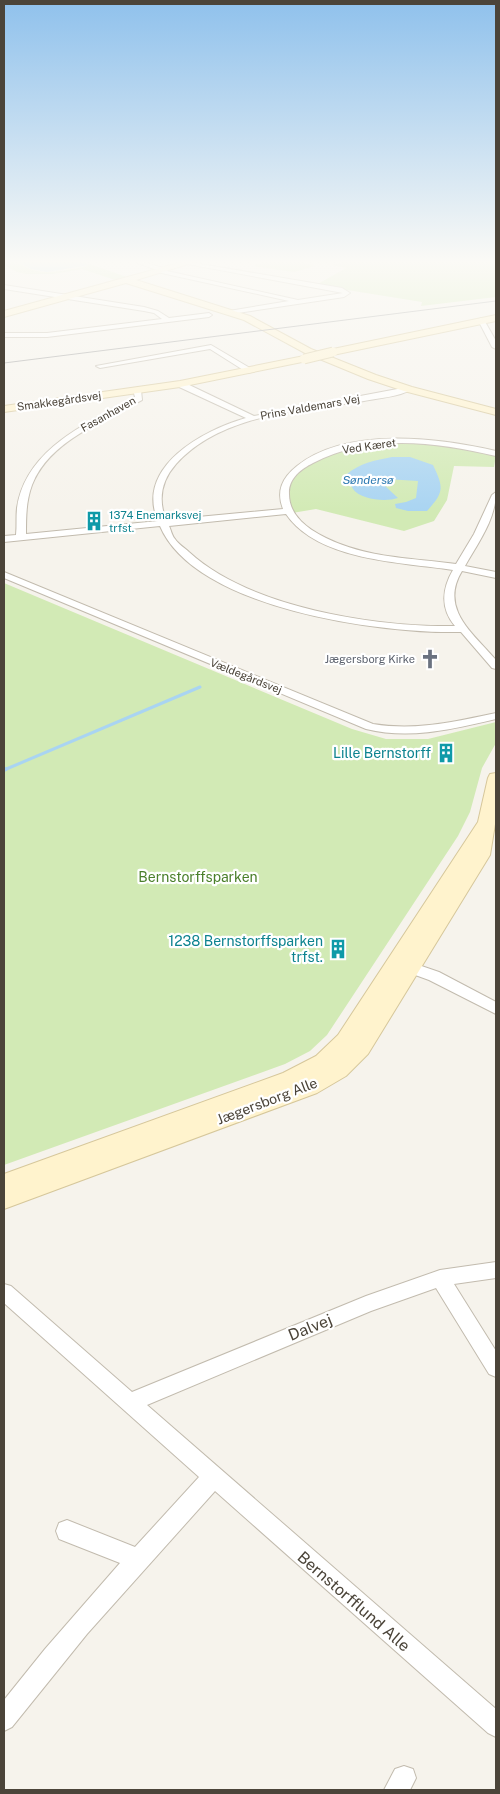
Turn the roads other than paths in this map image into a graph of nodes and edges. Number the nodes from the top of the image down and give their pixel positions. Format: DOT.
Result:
graph roads {
  1 [pos="301,346"];
  2 [pos="362,346"];
  3 [pos="100,366"];
  4 [pos="251,371"];
  5 [pos="180,384"];
  6 [pos="408,389"];
  7 [pos="137,390"];
  8 [pos="4,409"];
  9 [pos="496,412"];
  10 [pos="252,418"];
  11 [pos="496,453"];
  12 [pos="496,495"];
  13 [pos="288,511"];
  14 [pos="493,514"];
  15 [pos="161,523"];
  16 [pos="21,537"];
  17 [pos="4,539"];
  18 [pos="459,567"];
  19 [pos="4,575"];
  20 [pos="496,575"];
  21 [pos="462,629"];
  22 [pos="496,666"];
  23 [pos="496,716"];
  24 [pos="496,778"];
  25 [pos="403,965"];
  26 [pos="496,1010"];
  27 [pos="4,1184"];
  28 [pos="4,1199"];
  29 [pos="496,1270"];
  30 [pos="440,1278"];
  31 [pos="4,1292"];
  32 [pos="496,1368"];
  33 [pos="131,1403"];
  34 [pos="213,1477"];
  35 [pos="67,1531"];
  36 [pos="138,1559"];
  37 [pos="4,1719"];
  38 [pos="496,1725"];
  1 -- 6 [label="street"];
  2 -- 4 [label="street, Smakkegårdsvej, bridge"];
  3 -- 4 [label="street"];
  4 -- 5 [label="street, Smakkegårdsvej"];
  5 -- 7 [label="street, Smakkegårdsvej"];
  5 -- 10 [label="street"];
  6 -- 9 [label="street"];
  6 -- 10 [label="street, Prins Valdemars Vej"];
  7 -- 8 [label="street, Smakkegårdsvej"];
  7 -- 16 [label="street, Fasanhaven"];
  10 -- 15 [label="street, Prins Valdemars Vej"];
  11 -- 13 [label="street, Ved Kæret"];
  12 -- 14 [label="street"];
  13 -- 15 [label="street"];
  13 -- 18 [label="street"];
  14 -- 18 [label="street"];
  15 -- 16 [label="street"];
  15 -- 21 [label="street, Prins Valdemars Vej"];
  16 -- 17 [label="street"];
  18 -- 20 [label="street"];
  18 -- 21 [label="street"];
  19 -- 23 [label="street, Vældegårdsvej"];
  21 -- 22 [label="street"];
  24 -- 25 [label="street, Jægersborg Alle"];
  25 -- 26 [label="street"];
  25 -- 27 [label="street, Jægersborg Alle"];
  25 -- 28 [label="street, Jægersborg Alle"];
  29 -- 30 [label="street, Dalvej"];
  30 -- 32 [label="street"];
  30 -- 33 [label="street, Dalvej"];
  31 -- 33 [label="street, Bernstorfflund Alle"];
  33 -- 34 [label="street, Bernstorfflund Alle"];
  34 -- 36 [label="street"];
  34 -- 38 [label="street, Bernstorfflund Alle"];
  35 -- 36 [label="street"];
  36 -- 37 [label="street"];
}
